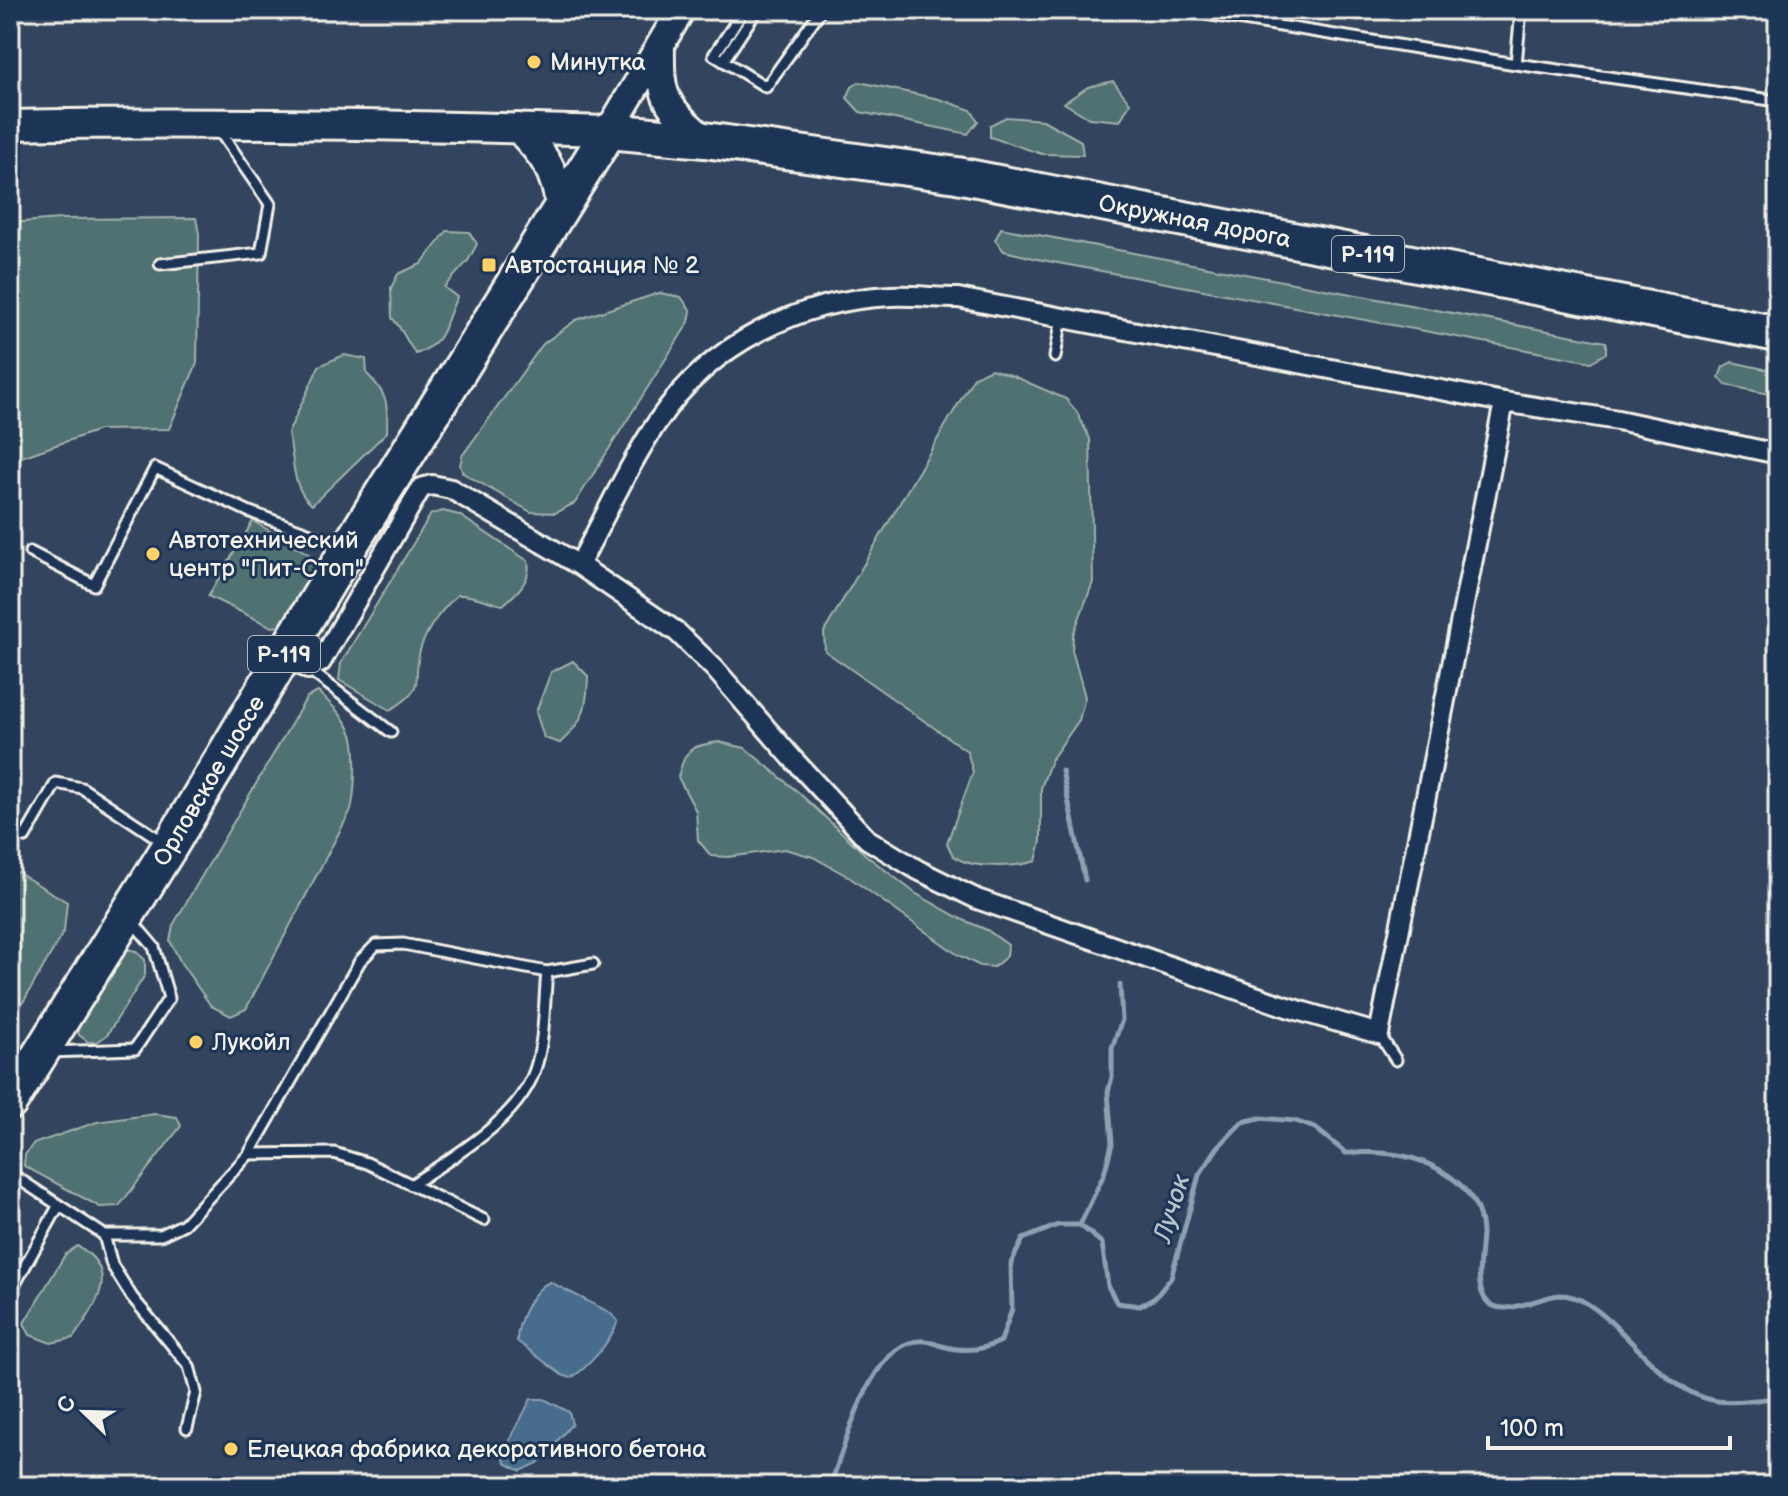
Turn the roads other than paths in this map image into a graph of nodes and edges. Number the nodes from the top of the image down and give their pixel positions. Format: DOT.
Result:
graph roads {
  1 [pos="681,10"];
  2 [pos="744,10"];
  3 [pos="757,10"];
  4 [pos="821,10"];
  5 [pos="1177,10"];
  6 [pos="1521,10"];
  7 [pos="1199,12"];
  8 [pos="661,44"];
  9 [pos="723,61"];
  10 [pos="1516,64"];
  11 [pos="1778,101"];
  12 [pos="213,122"];
  13 [pos="10,125"];
  14 [pos="518,128"];
  15 [pos="609,131"];
  16 [pos="705,140"];
  17 [pos="561,208"];
  18 [pos="160,264"];
  19 [pos="1062,316"];
  20 [pos="1778,334"];
  21 [pos="1055,357"];
  22 [pos="1504,402"];
  23 [pos="1778,454"];
  24 [pos="349,547"];
  25 [pos="30,552"];
  26 [pos="579,565"];
  27 [pos="296,663"];
  28 [pos="391,732"];
  29 [pos="10,832"];
  30 [pos="170,846"];
  31 [pos="127,915"];
  32 [pos="593,964"];
  33 [pos="547,972"];
  34 [pos="1379,1034"];
  35 [pos="41,1052"];
  36 [pos="1396,1060"];
  37 [pos="10,1102"];
  38 [pos="249,1154"];
  39 [pos="10,1174"];
  40 [pos="411,1185"];
  41 [pos="59,1205"];
  42 [pos="484,1220"];
  43 [pos="104,1235"];
  44 [pos="10,1293"];
  45 [pos="187,1428"];
  1 -- 8 [label="main road"];
  2 -- 9 [label="lane"];
  3 -- 9 [label="lane"];
  4 -- 9 [label="lane"];
  5 -- 7 [label="lane"];
  6 -- 10 [label="lane"];
  7 -- 10 [label="lane"];
  8 -- 15 [label="main road"];
  8 -- 16 [label="main road"];
  10 -- 11 [label="lane"];
  12 -- 13 [label="main road"];
  12 -- 14 [label="main road"];
  12 -- 18 [label="lane"];
  14 -- 15 [label="main road"];
  14 -- 17 [label="main road"];
  15 -- 16 [label="highway, Окружная дорога / Р-119"];
  15 -- 17 [label="highway, Орловское шоссе / Р-119"];
  16 -- 20 [label="highway, Окружная дорога / Р-119"];
  17 -- 24 [label="highway, Орловское шоссе / Р-119"];
  19 -- 21 [label="lane"];
  19 -- 22 [label="street"];
  19 -- 26 [label="street"];
  22 -- 23 [label="street"];
  22 -- 34 [label="street"];
  24 -- 25 [label="lane"];
  24 -- 27 [label="highway, Орловское шоссе / Р-119"];
  26 -- 27 [label="street"];
  26 -- 34 [label="street"];
  27 -- 28 [label="lane"];
  27 -- 30 [label="highway, Орловское шоссе / Р-119"];
  29 -- 30 [label="lane"];
  30 -- 31 [label="highway, Орловское шоссе / Р-119"];
  31 -- 35 [label="highway, Орловское шоссе / Р-119"];
  31 -- 35 [label="lane"];
  32 -- 33 [label="lane"];
  33 -- 38 [label="lane"];
  33 -- 40 [label="lane"];
  34 -- 36 [label="lane"];
  35 -- 37 [label="highway, Орловское шоссе / Р-119"];
  38 -- 40 [label="lane"];
  38 -- 43 [label="lane"];
  39 -- 41 [label="lane"];
  40 -- 42 [label="lane"];
  41 -- 43 [label="lane"];
  41 -- 44 [label="lane"];
  43 -- 45 [label="lane"];
}
